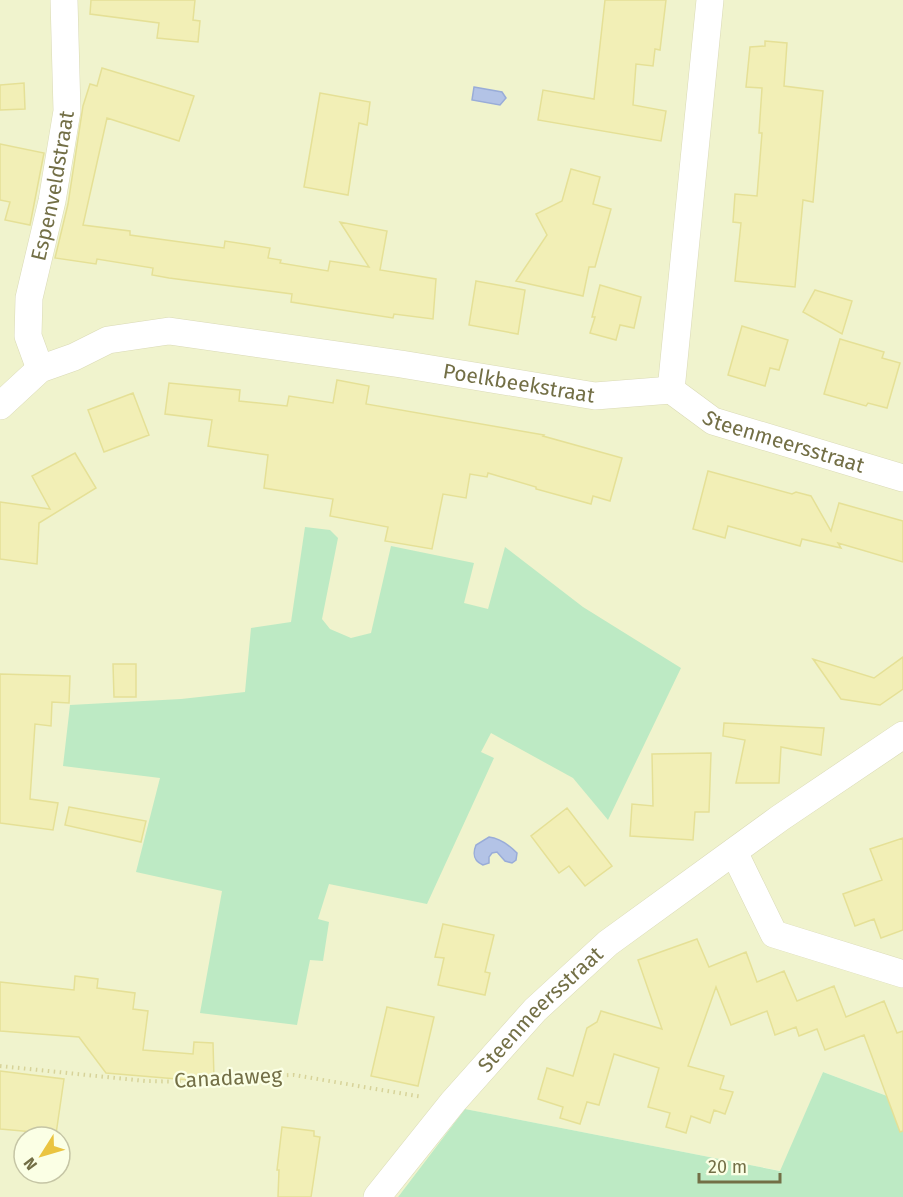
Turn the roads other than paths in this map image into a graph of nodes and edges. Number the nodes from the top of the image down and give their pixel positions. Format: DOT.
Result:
graph roads {
  1 [pos="64,0"];
  2 [pos="710,0"];
  3 [pos="40,369"];
  4 [pos="671,390"];
  5 [pos="0,406"];
  6 [pos="903,478"];
  7 [pos="903,735"];
  8 [pos="734,852"];
  9 [pos="903,974"];
  10 [pos="377,1197"];
  1 -- 3 [label="street, Espenveldstraat"];
  2 -- 4 [label="street"];
  3 -- 4 [label="street, Poelkbeekstraat"];
  3 -- 5 [label="street, Poelkbeekstraat"];
  4 -- 6 [label="street, Steenmeersstraat"];
  7 -- 8 [label="street, Steenmeersstraat"];
  8 -- 9 [label="street"];
  8 -- 10 [label="street, Steenmeersstraat"];
}
